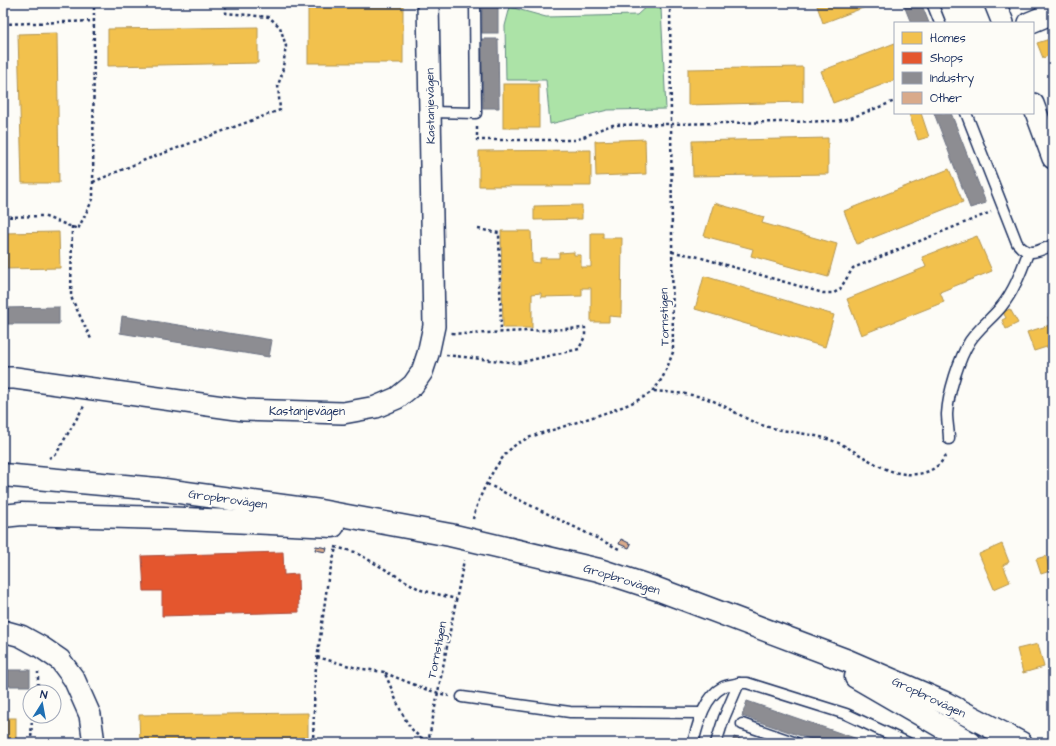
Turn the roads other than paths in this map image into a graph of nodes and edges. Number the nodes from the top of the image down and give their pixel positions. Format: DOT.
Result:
graph roads {
  1 [pos="428,3"];
  2 [pos="475,3"];
  3 [pos="932,3"];
  4 [pos="995,3"];
  5 [pos="1053,13"];
  6 [pos="940,22"];
  7 [pos="1003,22"];
  8 [pos="1031,22"];
  9 [pos="1034,107"];
  10 [pos="431,112"];
  11 [pos="966,114"];
  12 [pos="1053,158"];
  13 [pos="1053,245"];
  14 [pos="1028,253"];
  15 [pos="3,378"];
  16 [pos="950,439"];
  17 [pos="3,475"];
  18 [pos="3,516"];
  19 [pos="450,535"];
  20 [pos="3,631"];
  21 [pos="789,639"];
  22 [pos="738,683"];
  23 [pos="462,697"];
  24 [pos="702,713"];
  25 [pos="742,724"];
  26 [pos="94,743"];
  27 [pos="694,743"];
  28 [pos="716,743"];
  29 [pos="796,743"];
  30 [pos="908,743"];
  31 [pos="970,743"];
  32 [pos="1021,743"];
  1 -- 10 [label="street, Kastanjevägen"];
  2 -- 10 [label="lane"];
  3 -- 6 [label="lane"];
  4 -- 7 [label="street"];
  5 -- 8 [label="street"];
  9 -- 12 [label="street"];
  10 -- 15 [label="street, Kastanjevägen"];
  11 -- 14 [label="lane"];
  13 -- 14 [label="lane"];
  14 -- 16 [label="lane"];
  17 -- 19 [label="street, Gropbrovägen"];
  18 -- 19 [label="street, Gropbrovägen"];
  19 -- 21 [label="street, Gropbrovägen"];
  20 -- 26 [label="street"];
  21 -- 31 [label="street, Gropbrovägen"];
  21 -- 32 [label="street, Gropbrovägen"];
  22 -- 24 [label="lane"];
  22 -- 28 [label="lane"];
  22 -- 30 [label="lane"];
  23 -- 24 [label="lane"];
  24 -- 27 [label="lane"];
  25 -- 29 [label="lane"];
}
